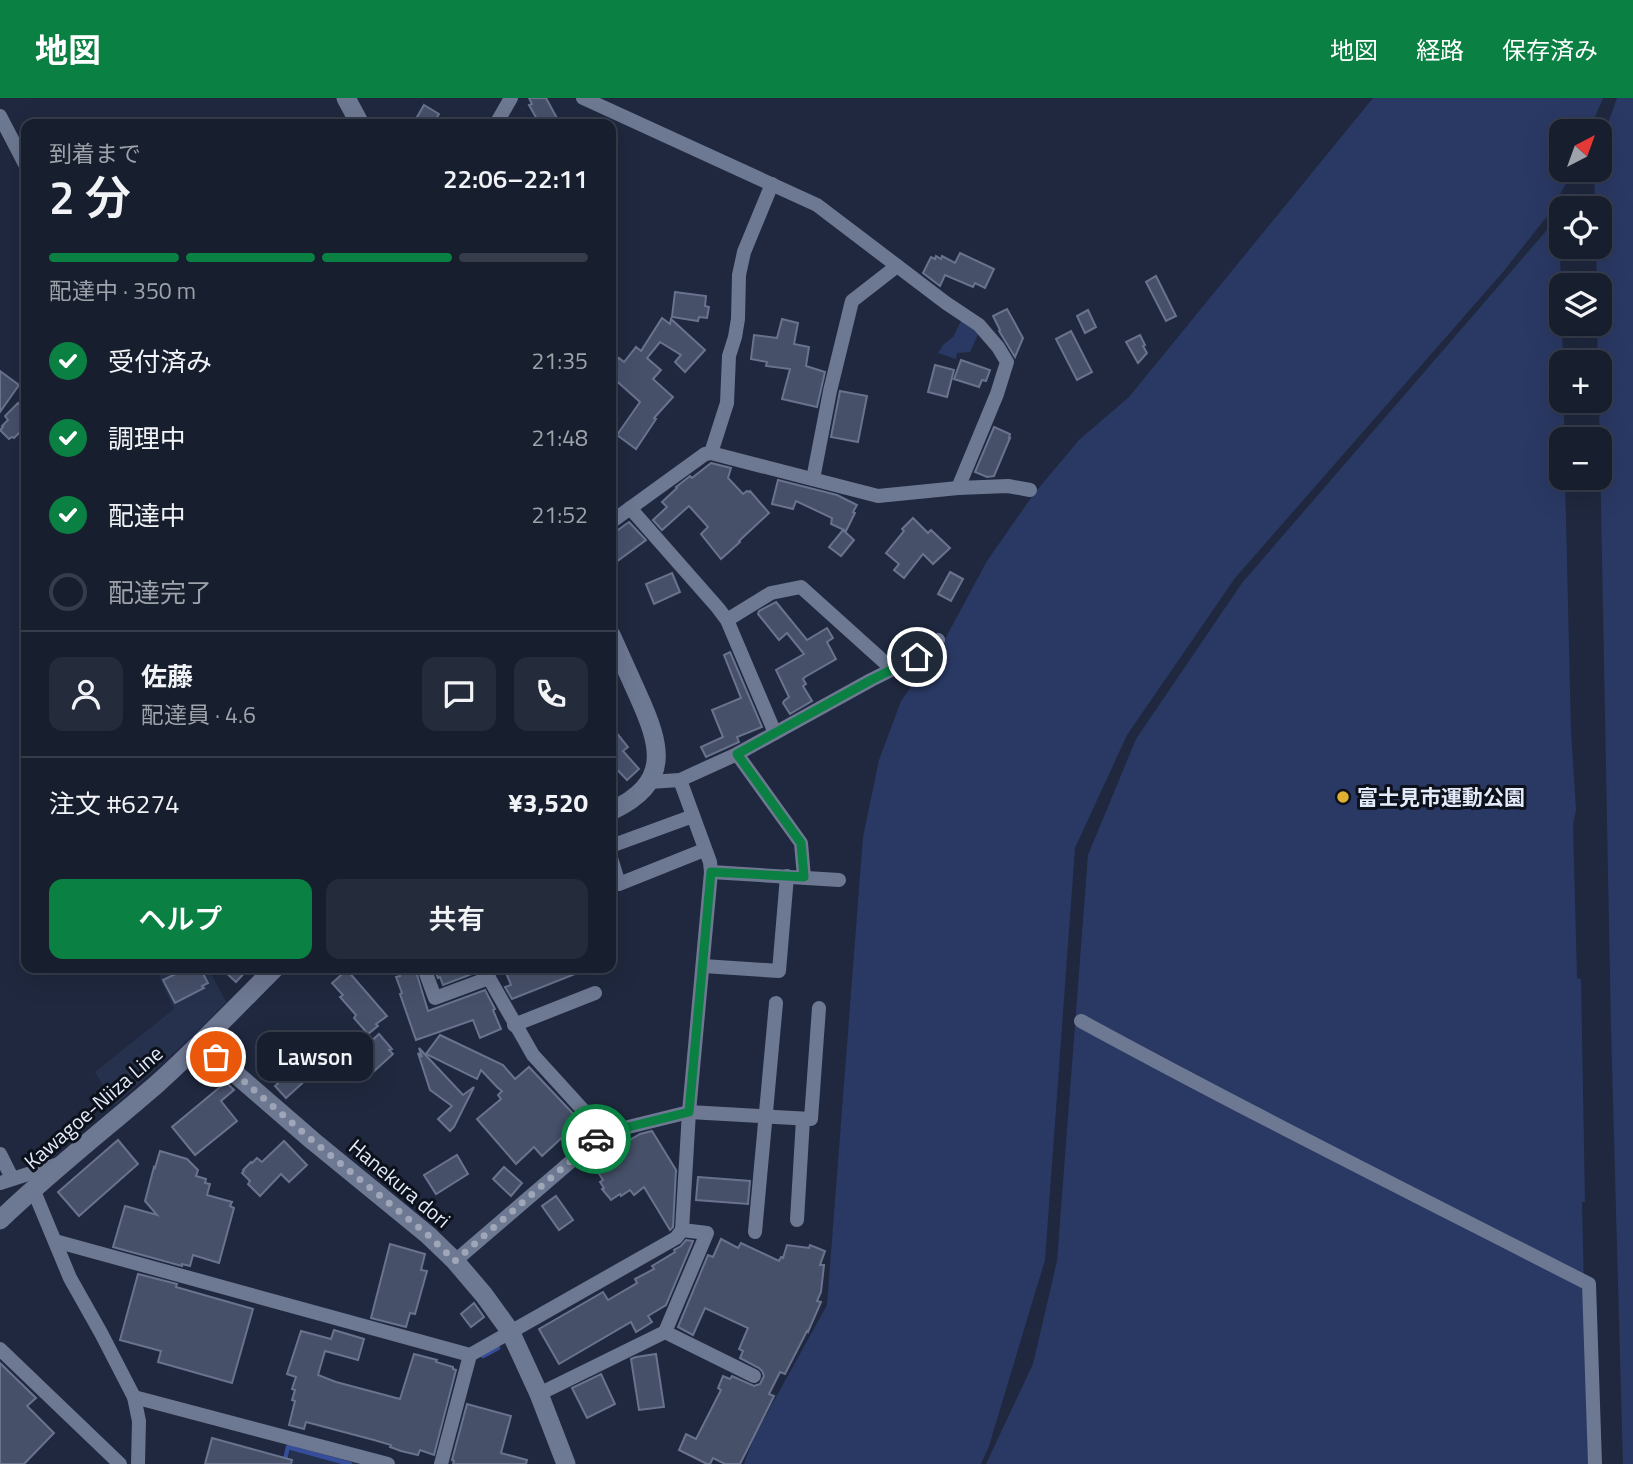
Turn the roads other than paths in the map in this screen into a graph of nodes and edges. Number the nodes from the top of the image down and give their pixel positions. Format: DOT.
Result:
graph roads {
  1 [pos="346,98"];
  2 [pos="512,98"];
  3 [pos="583,98"];
  4 [pos="0,116"];
  5 [pos="357,119"];
  6 [pos="499,119"];
  7 [pos="21,156"];
  8 [pos="772,184"];
  9 [pos="897,266"];
  10 [pos="711,453"];
  11 [pos="813,479"];
  12 [pos="958,488"];
  13 [pos="1030,490"];
  14 [pos="630,508"];
  15 [pos="616,518"];
  16 [pos="727,620"];
  17 [pos="938,640"];
  18 [pos="616,646"];
  19 [pos="892,669"];
  20 [pos="775,733"];
  21 [pos="737,754"];
  22 [pos="680,780"];
  23 [pos="649,782"];
  24 [pos="616,809"];
  25 [pos="693,816"];
  26 [pos="616,844"];
  27 [pos="704,850"];
  28 [pos="711,872"];
  29 [pos="616,874"];
  30 [pos="787,876"];
  31 [pos="804,877"];
  32 [pos="839,880"];
  33 [pos="703,966"];
  34 [pos="270,973"];
  35 [pos="426,973"];
  36 [pos="487,973"];
  37 [pos="595,993"];
  38 [pos="776,1003"];
  39 [pos="818,1008"];
  40 [pos="1081,1021"];
  41 [pos="514,1024"];
  42 [pos="201,1044"];
  43 [pos="689,1112"];
  44 [pos="765,1116"];
  45 [pos="803,1119"];
  46 [pos="604,1133"];
  47 [pos="0,1154"];
  48 [pos="61,1163"];
  49 [pos="6,1181"];
  50 [pos="33,1189"];
  51 [pos="0,1220"];
  52 [pos="797,1220"];
  53 [pos="682,1230"];
  54 [pos="755,1232"];
  55 [pos="55,1241"];
  56 [pos="455,1261"];
  57 [pos="510,1331"];
  58 [pos="665,1332"];
  59 [pos="0,1349"];
  60 [pos="470,1355"];
  61 [pos="754,1376"];
  62 [pos="539,1394"];
  63 [pos="134,1397"];
  64 [pos="120,1464"];
  65 [pos="138,1464"];
  66 [pos="388,1464"];
  67 [pos="441,1464"];
  68 [pos="566,1464"];
  69 [pos="1595,1464"];
  1 -- 5 [label="main road"];
  2 -- 6 [label="street"];
  3 -- 8 [label="street"];
  4 -- 7 [label="street"];
  8 -- 9 [label="street"];
  8 -- 10 [label="street"];
  9 -- 11 [label="street"];
  9 -- 12 [label="street"];
  10 -- 11 [label="street"];
  10 -- 14 [label="street"];
  11 -- 12 [label="street"];
  12 -- 13 [label="street"];
  14 -- 15 [label="street"];
  14 -- 16 [label="street"];
  16 -- 19 [label="street"];
  16 -- 20 [label="street"];
  17 -- 19 [label="street"];
  18 -- 23 [label="main road"];
  19 -- 20 [label="street"];
  20 -- 21 [label="street"];
  21 -- 22 [label="street"];
  21 -- 31 [label="street"];
  22 -- 23 [label="street"];
  22 -- 25 [label="street"];
  23 -- 24 [label="main road"];
  25 -- 26 [label="street"];
  25 -- 27 [label="street"];
  27 -- 28 [label="street"];
  27 -- 29 [label="street"];
  28 -- 30 [label="street"];
  28 -- 33 [label="street"];
  30 -- 31 [label="street"];
  30 -- 33 [label="street"];
  31 -- 32 [label="street"];
  33 -- 43 [label="street"];
  34 -- 42 [label="main road, Kawagoe-Niiza Line"];
  35 -- 36 [label="street"];
  36 -- 41 [label="street"];
  37 -- 41 [label="street"];
  38 -- 44 [label="street"];
  39 -- 45 [label="street"];
  40 -- 69 [label="street"];
  41 -- 46 [label="street"];
  42 -- 48 [label="main road, Kawagoe-Niiza Line"];
  42 -- 56 [label="main road, Hanekura dori"];
  43 -- 44 [label="street"];
  43 -- 46 [label="street"];
  43 -- 53 [label="street"];
  44 -- 45 [label="street"];
  44 -- 54 [label="street"];
  45 -- 52 [label="street"];
  46 -- 56 [label="street"];
  47 -- 49 [label="street"];
  48 -- 49 [label="street"];
  48 -- 50 [label="main road, Kawagoe-Niiza Line"];
  50 -- 51 [label="main road, Kawagoe-Niiza Line"];
  50 -- 55 [label="street"];
  53 -- 57 [label="street"];
  53 -- 58 [label="street"];
  55 -- 60 [label="street"];
  55 -- 63 [label="street"];
  56 -- 57 [label="main road, Hanekura dori"];
  57 -- 60 [label="street"];
  57 -- 62 [label="main road, Hanekura dori"];
  58 -- 61 [label="street"];
  58 -- 62 [label="street"];
  59 -- 64 [label="street"];
  60 -- 67 [label="street"];
  62 -- 68 [label="main road, Hanekura dori"];
  63 -- 65 [label="street"];
  63 -- 66 [label="street"];
}
